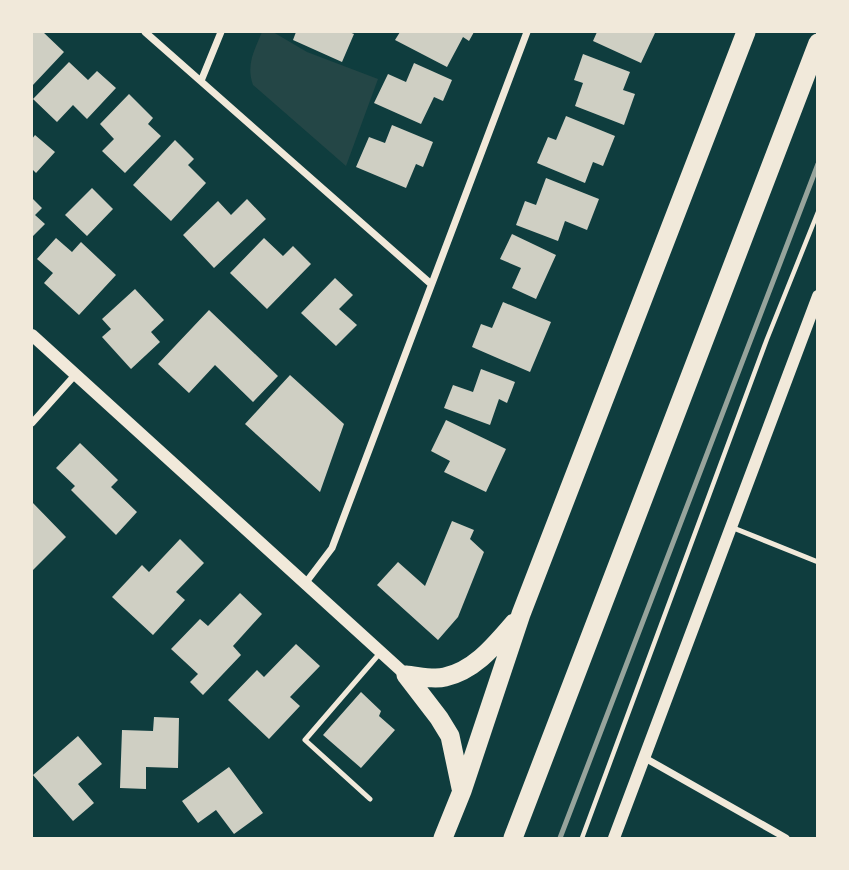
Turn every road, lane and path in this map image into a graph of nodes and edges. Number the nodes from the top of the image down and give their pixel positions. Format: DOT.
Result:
graph roads {
  1 [pos="145,32"];
  2 [pos="221,32"];
  3 [pos="527,32"];
  4 [pos="746,32"];
  5 [pos="817,43"];
  6 [pos="201,81"];
  7 [pos="817,212"];
  8 [pos="431,284"];
  9 [pos="817,296"];
  10 [pos="32,335"];
  11 [pos="75,375"];
  12 [pos="32,423"];
  13 [pos="731,527"];
  14 [pos="817,562"];
  15 [pos="304,585"];
  16 [pos="521,614"];
  17 [pos="380,652"];
  18 [pos="406,675"];
  19 [pos="645,758"];
  20 [pos="462,790"];
  21 [pos="370,799"];
  22 [pos="443,838"];
  23 [pos="513,838"];
  24 [pos="582,838"];
  25 [pos="614,838"];
  26 [pos="786,838"];
  1 -- 6 [label="street"];
  2 -- 6 [label="street"];
  3 -- 8 [label="street"];
  4 -- 16 [label="highway"];
  5 -- 23 [label="highway"];
  6 -- 8 [label="street"];
  7 -- 24 [label="path"];
  8 -- 15 [label="street"];
  9 -- 13 [label="street"];
  10 -- 11 [label="street"];
  11 -- 12 [label="street"];
  11 -- 15 [label="street"];
  13 -- 14 [label="lane"];
  13 -- 19 [label="street"];
  15 -- 17 [label="street"];
  16 -- 18 [label="highway"];
  16 -- 20 [label="highway"];
  17 -- 18 [label="street"];
  17 -- 21 [label="lane"];
  18 -- 20 [label="highway"];
  19 -- 25 [label="street"];
  19 -- 26 [label="street"];
  20 -- 22 [label="highway"];
}
